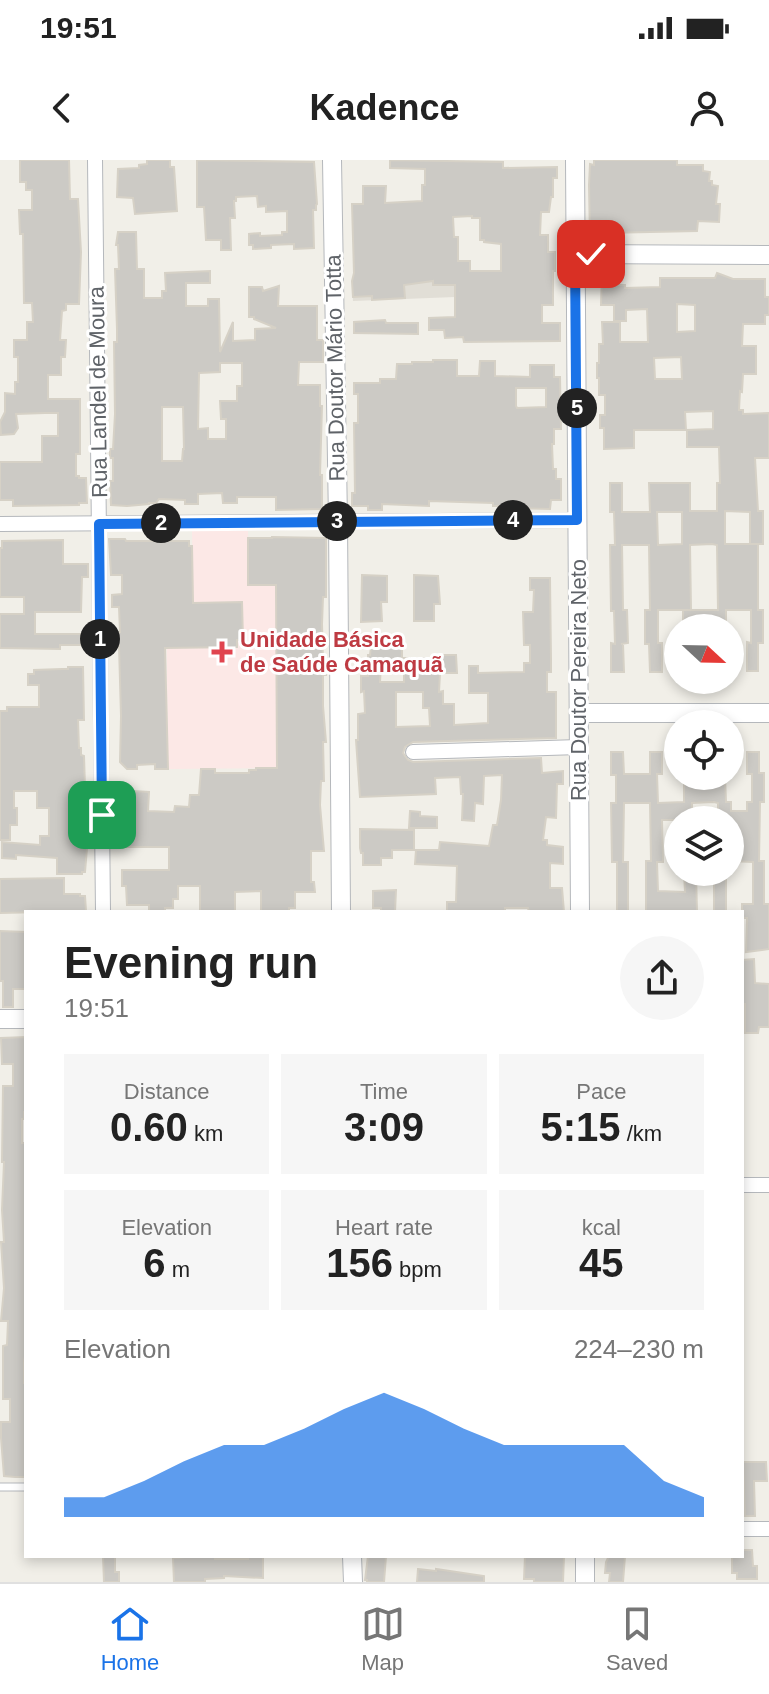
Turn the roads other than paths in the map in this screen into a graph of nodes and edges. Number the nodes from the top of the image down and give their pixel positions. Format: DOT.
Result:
graph roads {
  1 [pos="95,160"];
  2 [pos="332,160"];
  3 [pos="575,160"];
  4 [pos="575,254"];
  5 [pos="769,255"];
  6 [pos="577,520"];
  7 [pos="338,521"];
  8 [pos="0,524"];
  9 [pos="99,524"];
  10 [pos="579,713"];
  11 [pos="769,713"];
  12 [pos="579,747"];
  13 [pos="413,752"];
  14 [pos="103,910"];
  15 [pos="341,910"];
  16 [pos="580,910"];
  17 [pos="0,1019"];
  18 [pos="24,1019"];
  19 [pos="744,1185"];
  20 [pos="769,1185"];
  21 [pos="0,1487"];
  22 [pos="24,1487"];
  23 [pos="744,1529"];
  24 [pos="769,1529"];
  25 [pos="352,1558"];
  26 [pos="585,1558"];
  27 [pos="353,1582"];
  28 [pos="585,1582"];
  1 -- 9 [label="street, Rua Landel de Moura"];
  2 -- 7 [label="street, Rua Doutor Mário Totta"];
  3 -- 4 [label="street, Rua Doutor Pereira Neto"];
  4 -- 5 [label="street"];
  4 -- 6 [label="street, Rua Doutor Pereira Neto"];
  6 -- 7 [label="street"];
  6 -- 10 [label="street, Rua Doutor Pereira Neto"];
  7 -- 9 [label="street"];
  7 -- 15 [label="street, Rua Doutor Mário Totta"];
  8 -- 9 [label="street"];
  9 -- 14 [label="street, Rua Landel de Moura"];
  10 -- 11 [label="street"];
  10 -- 12 [label="street, Rua Doutor Pereira Neto"];
  12 -- 13 [label="street"];
  12 -- 16 [label="street, Rua Doutor Pereira Neto"];
  17 -- 18 [label="street"];
  19 -- 20 [label="street"];
  21 -- 22 [label="lane"];
  23 -- 24 [label="street"];
  25 -- 27 [label="street"];
  26 -- 28 [label="street"];
}
